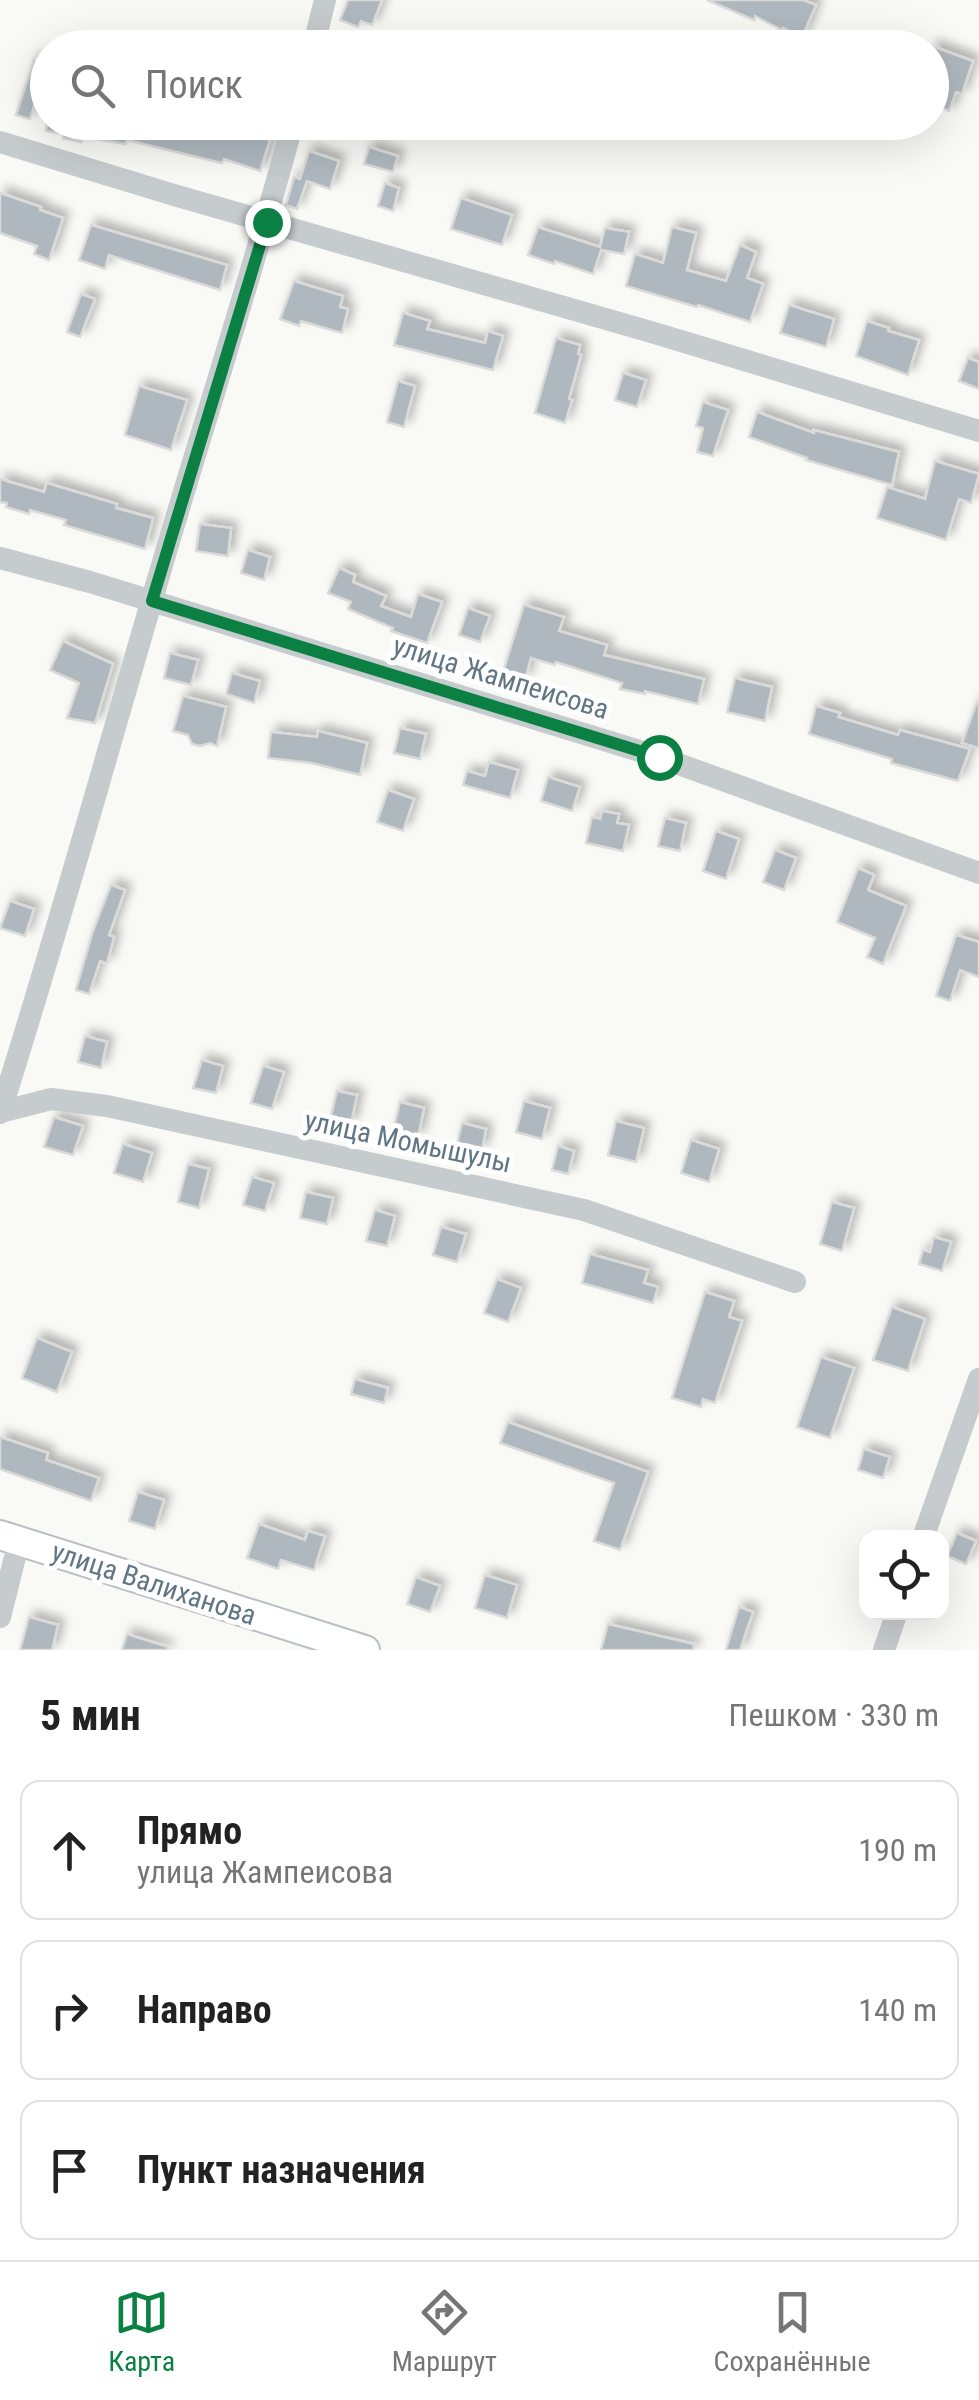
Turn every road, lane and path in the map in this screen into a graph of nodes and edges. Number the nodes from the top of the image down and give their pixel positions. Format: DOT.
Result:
graph roads {
  1 [pos="326,0"];
  2 [pos="318,30"];
  3 [pos="288,140"];
  4 [pos="0,142"];
  5 [pos="267,222"];
  6 [pos="979,431"];
  7 [pos="0,558"];
  8 [pos="152,601"];
  9 [pos="979,872"];
  10 [pos="0,1112"];
  11 [pos="795,1282"];
  12 [pos="979,1379"];
  13 [pos="927,1530"];
  14 [pos="9,1538"];
  15 [pos="0,1618"];
  16 [pos="894,1620"];
  17 [pos="364,1650"];
  18 [pos="884,1650"];
  1 -- 2 [label="street"];
  3 -- 5 [label="street"];
  4 -- 5 [label="street"];
  5 -- 6 [label="street"];
  5 -- 8 [label="street"];
  7 -- 8 [label="street, улица Жампеисова"];
  8 -- 9 [label="street, улица Жампеисова"];
  8 -- 10 [label="street"];
  10 -- 11 [label="street, улица Момышулы"];
  12 -- 13 [label="street"];
  14 -- 15 [label="street"];
  14 -- 17 [label="main road, улица Валиханова"];
  16 -- 18 [label="street"];
}
